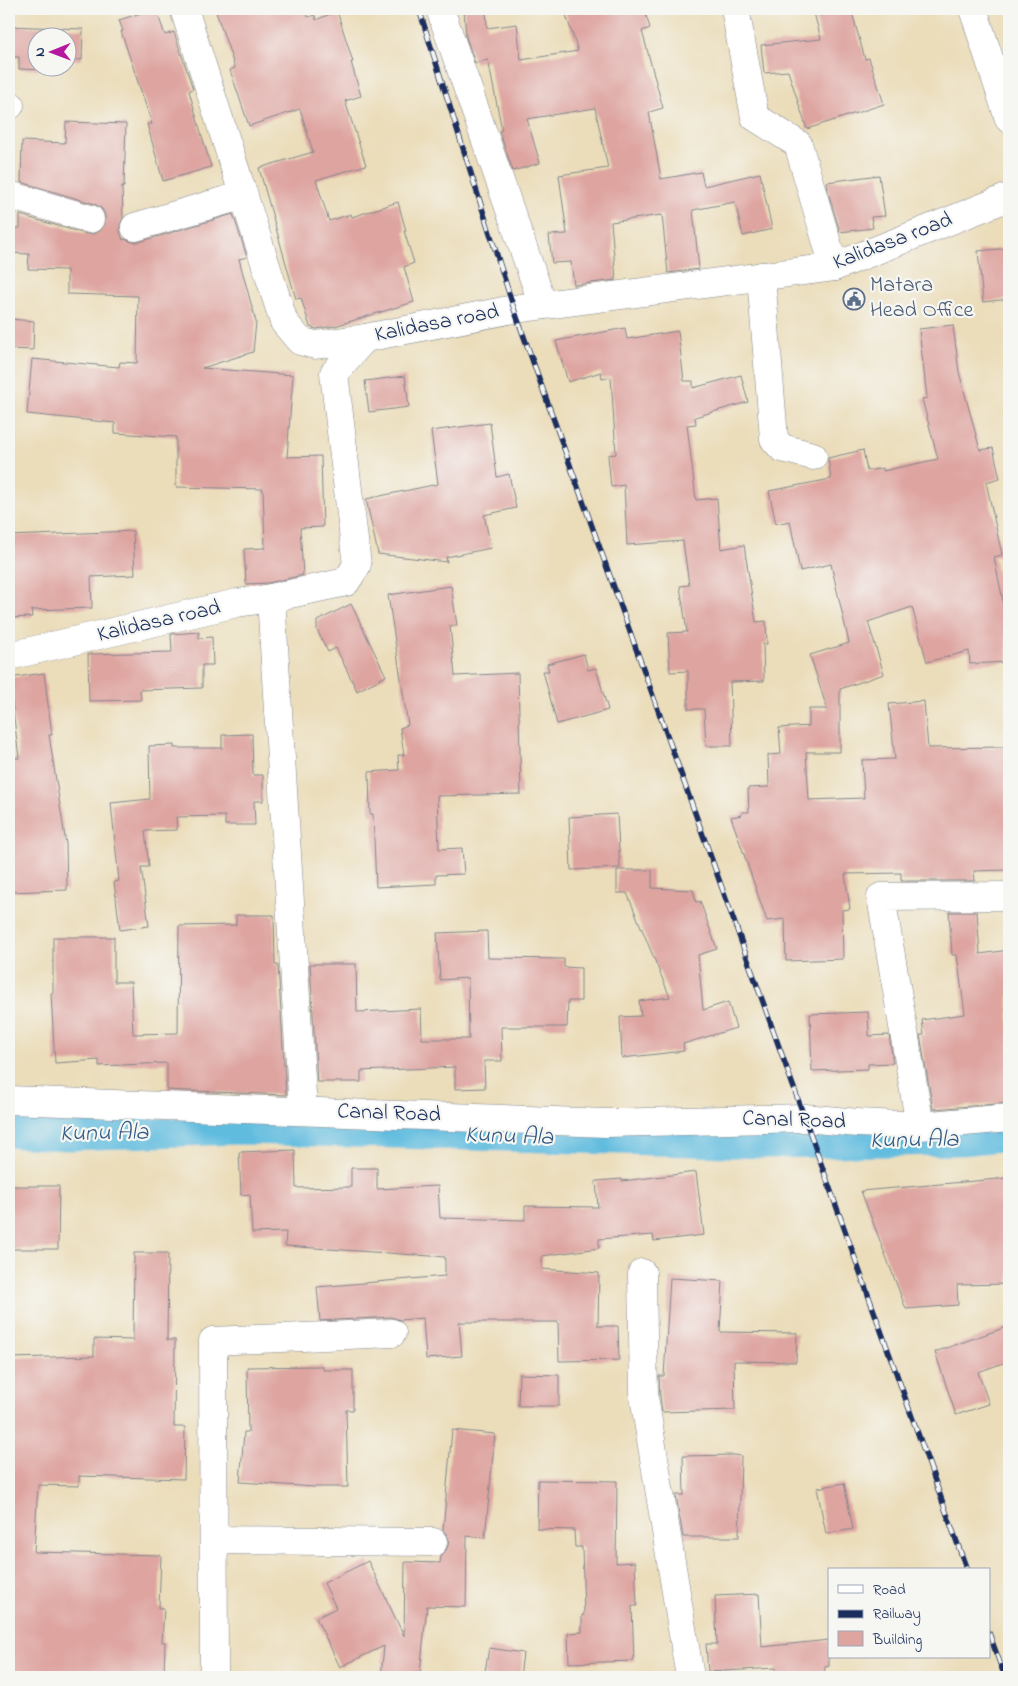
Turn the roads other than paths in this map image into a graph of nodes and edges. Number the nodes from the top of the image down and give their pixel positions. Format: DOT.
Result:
graph roads {
  1 [pos="184,9"];
  2 [pos="440,9"];
  3 [pos="735,9"];
  4 [pos="974,9"];
  5 [pos="1009,119"];
  6 [pos="9,195"];
  7 [pos="244,195"];
  8 [pos="1009,198"];
  9 [pos="90,219"];
  10 [pos="135,227"];
  11 [pos="834,267"];
  12 [pos="761,276"];
  13 [pos="544,305"];
  14 [pos="365,338"];
  15 [pos="813,456"];
  16 [pos="271,598"];
  17 [pos="9,656"];
  18 [pos="1009,896"];
  19 [pos="9,1100"];
  20 [pos="303,1110"];
  21 [pos="1009,1118"];
  22 [pos="920,1126"];
  23 [pos="642,1273"];
  24 [pos="392,1333"];
  25 [pos="214,1540"];
  26 [pos="433,1542"];
  27 [pos="214,1677"];
  28 [pos="690,1677"];
  1 -- 7 [label="street"];
  2 -- 13 [label="street"];
  3 -- 11 [label="street"];
  4 -- 5 [label="street"];
  6 -- 9 [label="street"];
  7 -- 10 [label="street"];
  7 -- 14 [label="street"];
  8 -- 11 [label="street, Kalidasa road"];
  11 -- 12 [label="street, Kalidasa road"];
  12 -- 13 [label="street, Kalidasa road"];
  12 -- 15 [label="street"];
  13 -- 14 [label="street, Kalidasa road"];
  14 -- 16 [label="street, Kalidasa road"];
  16 -- 17 [label="street, Kalidasa road"];
  16 -- 20 [label="street"];
  18 -- 22 [label="street"];
  19 -- 20 [label="street, Canal Road"];
  20 -- 22 [label="street, Canal Road"];
  21 -- 22 [label="street, Canal Road"];
  23 -- 28 [label="street"];
  24 -- 25 [label="street"];
  25 -- 26 [label="street"];
  25 -- 27 [label="street"];
}
